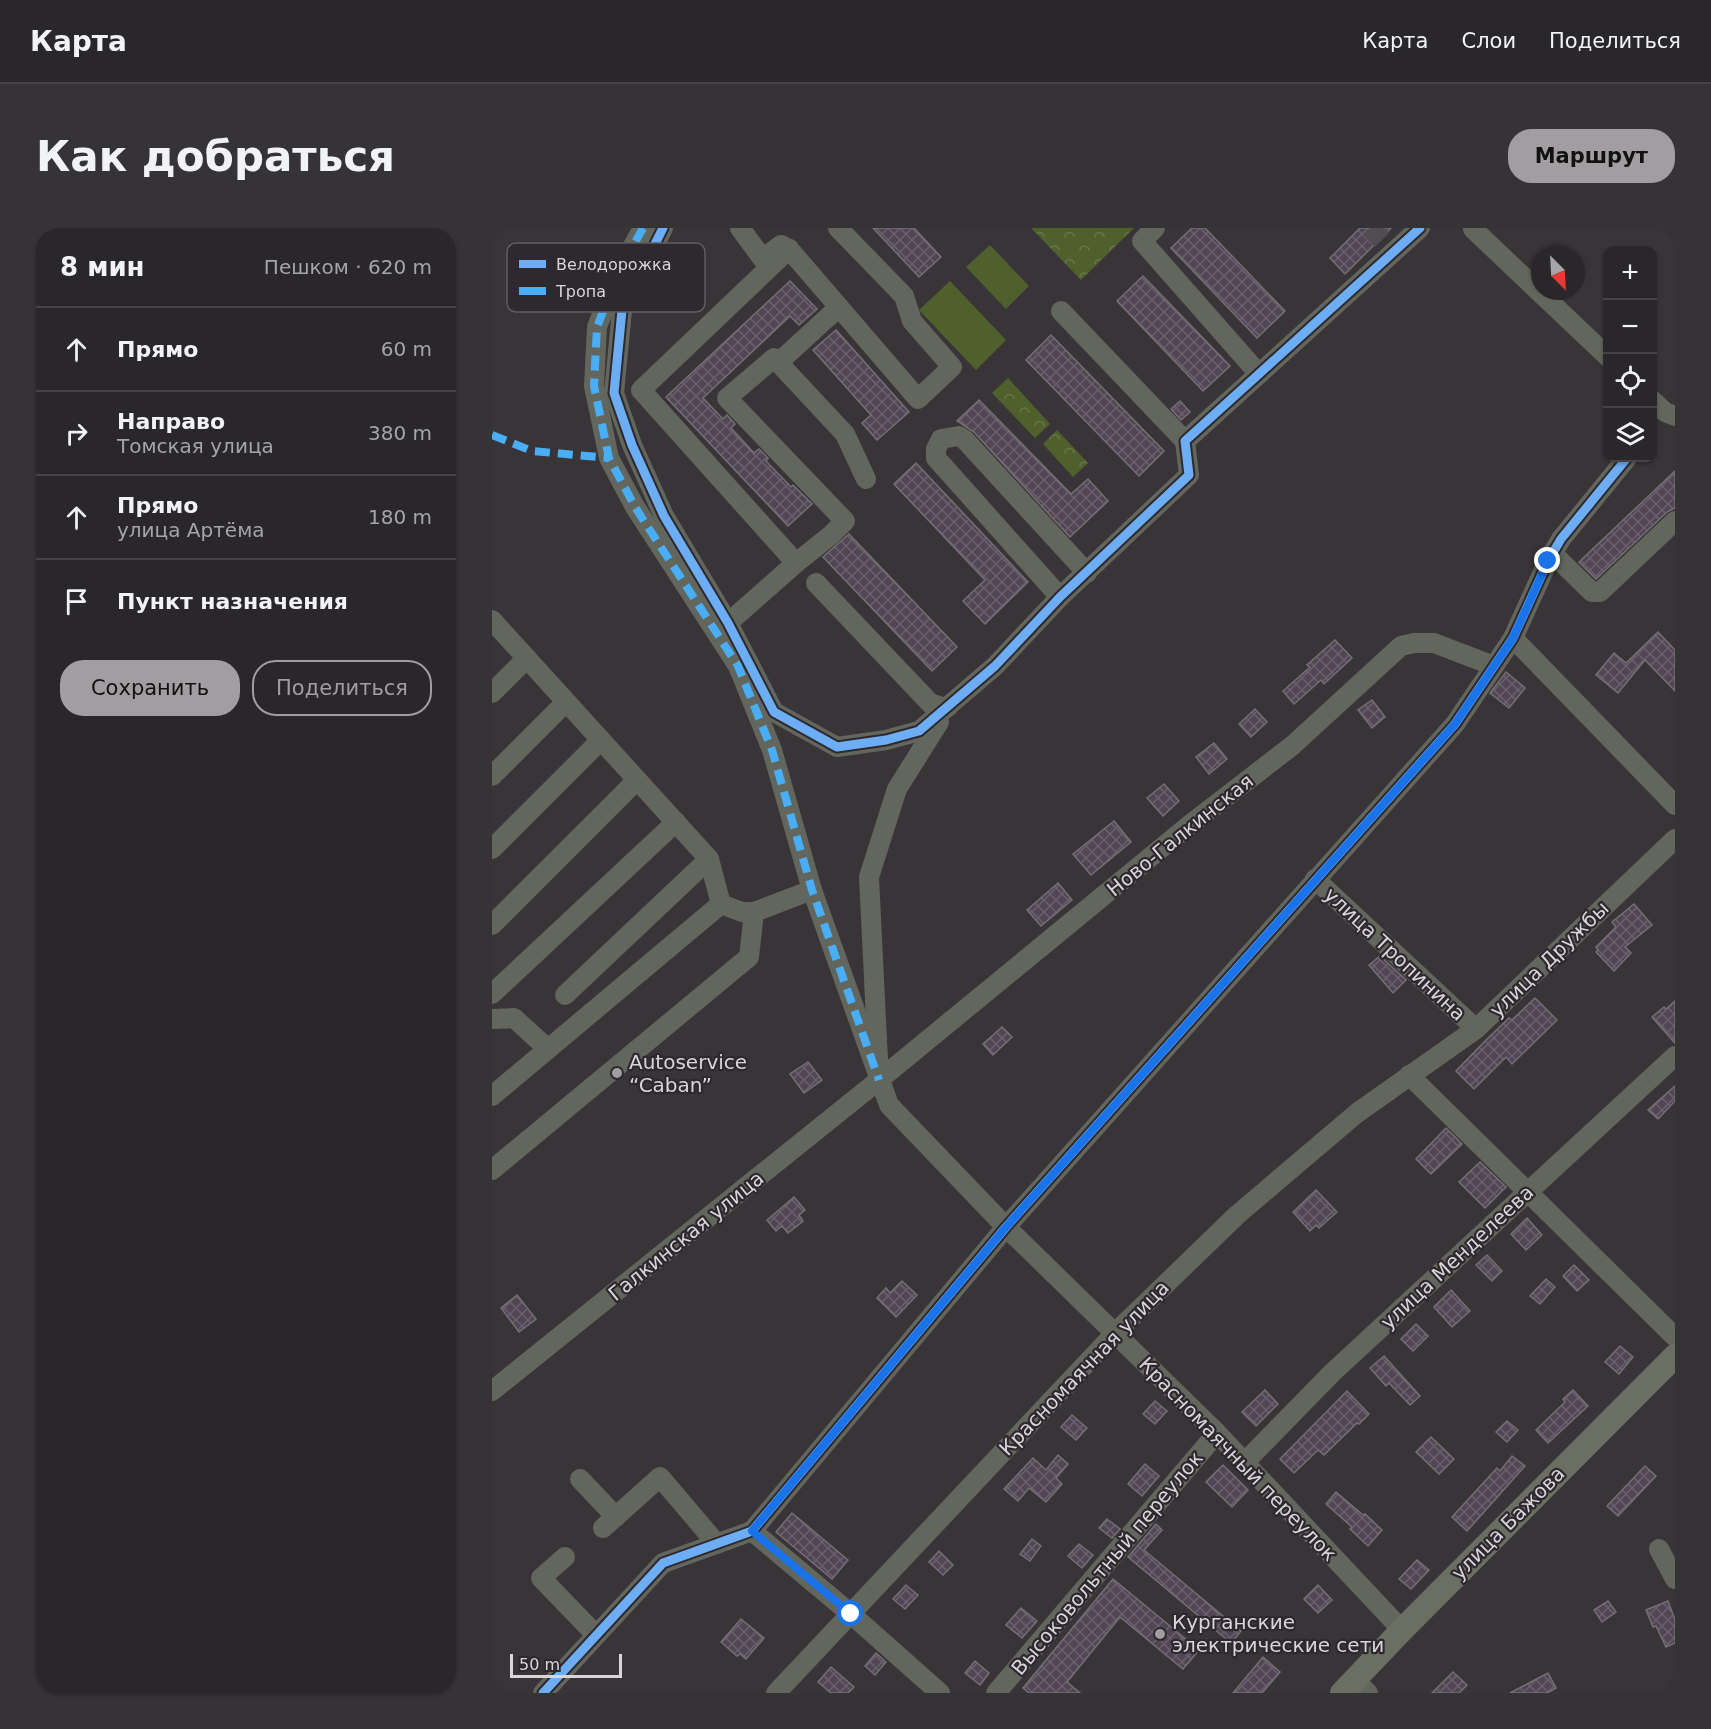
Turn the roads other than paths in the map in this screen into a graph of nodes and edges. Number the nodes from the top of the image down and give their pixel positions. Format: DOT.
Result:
graph roads {
  1 [pos="643,228"];
  2 [pos="663,228"];
  3 [pos="740,228"];
  4 [pos="838,228"];
  5 [pos="1155,228"];
  6 [pos="1420,228"];
  7 [pos="1468,228"];
  8 [pos="1474,228"];
  9 [pos="635,243"];
  10 [pos="656,243"];
  11 [pos="789,249"];
  12 [pos="839,307"];
  13 [pos="1060,311"];
  14 [pos="603,312"];
  15 [pos="622,312"];
  16 [pos="1605,354"];
  17 [pos="778,362"];
  18 [pos="1258,374"];
  19 [pos="1185,441"];
  20 [pos="1624,462"];
  21 [pos="866,479"];
  22 [pos="1675,521"];
  23 [pos="1552,553"];
  24 [pos="796,563"];
  25 [pos="1087,573"];
  26 [pos="816,584"];
  27 [pos="1060,597"];
  28 [pos="728,623"];
  29 [pos="493,624"];
  30 [pos="1513,638"];
  31 [pos="527,658"];
  32 [pos="1494,666"];
  33 [pos="492,693"];
  34 [pos="566,702"];
  35 [pos="948,707"];
  36 [pos="601,740"];
  37 [pos="492,776"];
  38 [pos="637,780"];
  39 [pos="1675,806"];
  40 [pos="676,822"];
  41 [pos="1675,839"];
  42 [pos="492,849"];
  43 [pos="709,859"];
  44 [pos="1315,879"];
  45 [pos="812,890"];
  46 [pos="721,904"];
  47 [pos="754,912"];
  48 [pos="492,925"];
  49 [pos="492,994"];
  50 [pos="565,995"];
  51 [pos="492,1019"];
  52 [pos="1476,1029"];
  53 [pos="548,1049"];
  54 [pos="1675,1056"];
  55 [pos="1413,1073"];
  56 [pos="879,1080"];
  57 [pos="492,1096"];
  58 [pos="492,1170"];
  59 [pos="1527,1191"];
  60 [pos="1006,1227"];
  61 [pos="1115,1333"];
  62 [pos="1675,1337"];
  63 [pos="1675,1356"];
  64 [pos="492,1391"];
  65 [pos="1217,1433"];
  66 [pos="1244,1463"];
  67 [pos="580,1479"];
  68 [pos="752,1531"];
  69 [pos="717,1544"];
  70 [pos="1659,1549"];
  71 [pos="565,1557"];
  72 [pos="1675,1579"];
  73 [pos="851,1614"];
  74 [pos="1402,1630"];
  75 [pos="596,1635"];
  76 [pos="1355,1689"];
  77 [pos="543,1693"];
  78 [pos="776,1693"];
  79 [pos="940,1693"];
  80 [pos="996,1693"];
  1 -- 9 [label="street, Красномаячный переулок"];
  2 -- 10 [label="street"];
  3 -- 11 [label="street"];
  4 -- 12 [label="street"];
  5 -- 18 [label="street"];
  6 -- 18 [label="street"];
  7 -- 8 [label="street"];
  8 -- 16 [label="street"];
  11 -- 12 [label="street"];
  11 -- 24 [label="street"];
  12 -- 17 [label="street"];
  13 -- 19 [label="street"];
  14 -- 45 [label="street, Красномаячный переулок"];
  15 -- 28 [label="street"];
  17 -- 21 [label="street"];
  17 -- 24 [label="street"];
  18 -- 19 [label="street"];
  19 -- 25 [label="street"];
  20 -- 23 [label="street"];
  22 -- 23 [label="street"];
  23 -- 30 [label="street"];
  24 -- 28 [label="street"];
  25 -- 27 [label="street"];
  25 -- 27 [label="street"];
  26 -- 35 [label="street"];
  27 -- 35 [label="street"];
  28 -- 35 [label="street"];
  29 -- 31 [label="street"];
  30 -- 32 [label="street"];
  30 -- 39 [label="street"];
  31 -- 33 [label="street"];
  31 -- 34 [label="street"];
  32 -- 44 [label="street"];
  32 -- 56 [label="street, Ново-Галкинская"];
  34 -- 36 [label="street"];
  34 -- 37 [label="street"];
  35 -- 56 [label="street"];
  36 -- 38 [label="street"];
  36 -- 42 [label="street"];
  38 -- 40 [label="street"];
  38 -- 48 [label="street"];
  40 -- 43 [label="street"];
  40 -- 49 [label="street"];
  41 -- 52 [label="street, улица Дружбы"];
  43 -- 46 [label="street"];
  43 -- 50 [label="street"];
  44 -- 52 [label="street, улица Тропинина"];
  44 -- 60 [label="street"];
  45 -- 47 [label="street"];
  45 -- 56 [label="street, Красномаячный переулок"];
  46 -- 47 [label="street"];
  46 -- 53 [label="street"];
  47 -- 58 [label="street"];
  51 -- 53 [label="street"];
  52 -- 55 [label="street, улица Дружбы"];
  53 -- 57 [label="street"];
  54 -- 59 [label="street, улица Менделеева"];
  55 -- 59 [label="street"];
  55 -- 61 [label="street, Красномаячная улица"];
  56 -- 60 [label="street, Красномаячный переулок"];
  56 -- 64 [label="street, Галкинская улица"];
  59 -- 62 [label="street"];
  59 -- 66 [label="street, улица Менделеева"];
  60 -- 61 [label="street, Красномаячный переулок"];
  60 -- 68 [label="street"];
  61 -- 65 [label="street, Красномаячный переулок"];
  61 -- 73 [label="street, Красномаячная улица"];
  63 -- 74 [label="main road, улица Бажова"];
  65 -- 66 [label="street, Красномаячный переулок"];
  65 -- 80 [label="street, Высоковольтный переулок"];
  66 -- 74 [label="street, Красномаячный переулок"];
  67 -- 69 [label="street"];
  68 -- 69 [label="street"];
  68 -- 73 [label="street"];
  69 -- 75 [label="street"];
  70 -- 72 [label="street"];
  71 -- 75 [label="street"];
  73 -- 78 [label="street, Красномаячная улица"];
  73 -- 79 [label="street"];
  74 -- 76 [label="main road, улица Бажова"];
  75 -- 77 [label="street"];
}
